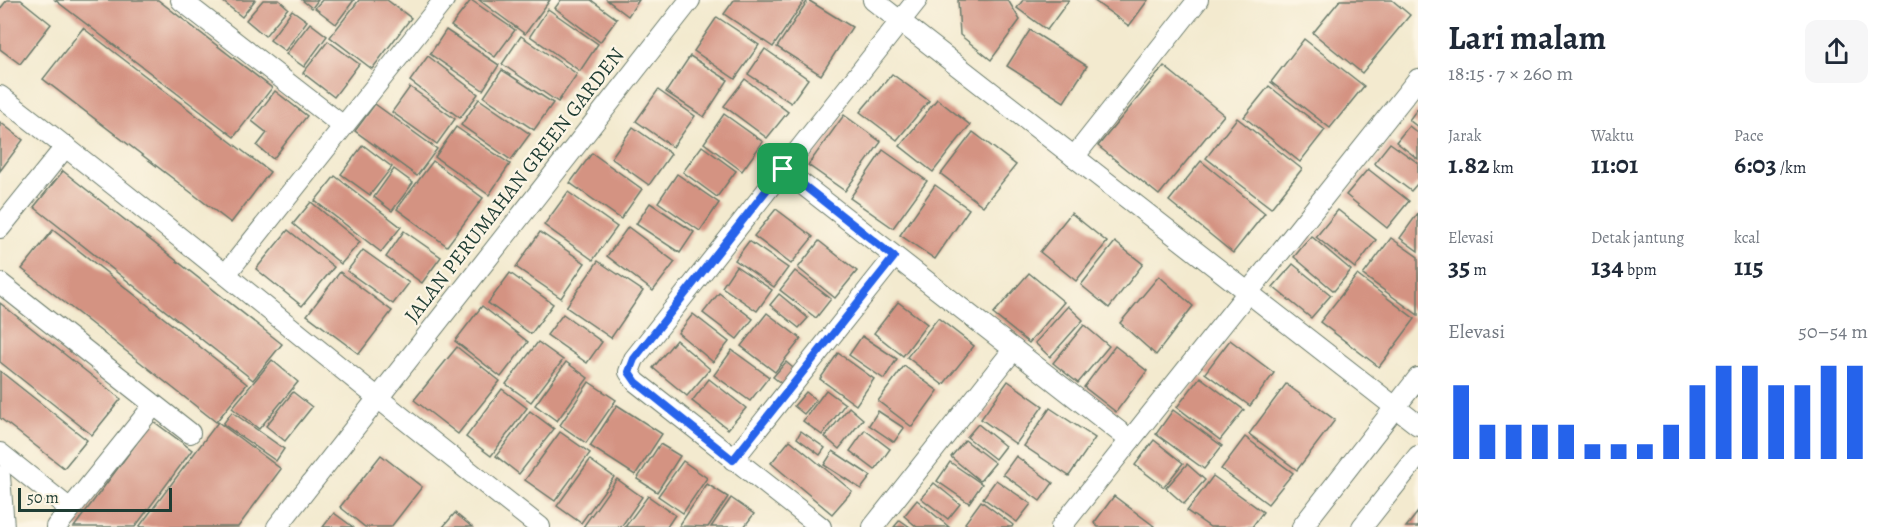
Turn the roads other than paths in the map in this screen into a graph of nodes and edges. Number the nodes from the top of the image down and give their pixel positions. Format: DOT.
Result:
graph roads {
  1 [pos="181,0"];
  2 [pos="690,0"];
  3 [pos="873,0"];
  4 [pos="917,0"];
  5 [pos="1198,0"];
  6 [pos="433,4"];
  7 [pos="900,21"];
  8 [pos="1418,79"];
  9 [pos="0,96"];
  10 [pos="343,126"];
  11 [pos="66,146"];
  12 [pos="1074,157"];
  13 [pos="783,169"];
  14 [pos="0,228"];
  15 [pos="894,257"];
  16 [pos="226,274"];
  17 [pos="0,283"];
  18 [pos="1247,291"];
  19 [pos="1014,349"];
  20 [pos="1418,378"];
  21 [pos="376,399"];
  22 [pos="154,405"];
  23 [pos="1395,407"];
  24 [pos="1418,425"];
  25 [pos="190,433"];
  26 [pos="1130,440"];
  27 [pos="0,453"];
  28 [pos="1418,456"];
  29 [pos="733,460"];
  30 [pos="0,476"];
  31 [pos="70,509"];
  32 [pos="4,527"];
  33 [pos="56,527"];
  34 [pos="277,527"];
  35 [pos="540,527"];
  36 [pos="820,527"];
  37 [pos="873,527"];
  38 [pos="1061,527"];
  39 [pos="1302,527"];
  40 [pos="1362,527"];
  1 -- 10 [label="street"];
  2 -- 21 [label="street, JALAN PERUMAHAN GREEN GARDEN"];
  3 -- 7 [label="street"];
  4 -- 7 [label="street"];
  5 -- 12 [label="street"];
  6 -- 10 [label="street"];
  7 -- 12 [label="street"];
  7 -- 13 [label="street"];
  8 -- 18 [label="street"];
  9 -- 11 [label="street"];
  10 -- 16 [label="street"];
  11 -- 14 [label="street"];
  11 -- 16 [label="street"];
  12 -- 18 [label="street"];
  13 -- 15 [label="street"];
  13 -- 29 [label="street"];
  15 -- 19 [label="street"];
  15 -- 29 [label="street"];
  16 -- 21 [label="street"];
  17 -- 22 [label="street"];
  18 -- 23 [label="street"];
  18 -- 26 [label="street"];
  19 -- 26 [label="street"];
  19 -- 37 [label="street"];
  20 -- 23 [label="street"];
  21 -- 34 [label="street, JALAN PERUMAHAN GREEN GARDEN"];
  21 -- 35 [label="street"];
  22 -- 25 [label="street"];
  22 -- 31 [label="street"];
  23 -- 24 [label="street"];
  23 -- 39 [label="street"];
  26 -- 38 [label="street"];
  27 -- 31 [label="street"];
  28 -- 40 [label="street"];
  29 -- 36 [label="street"];
  30 -- 32 [label="street"];
  31 -- 33 [label="street"];
}
